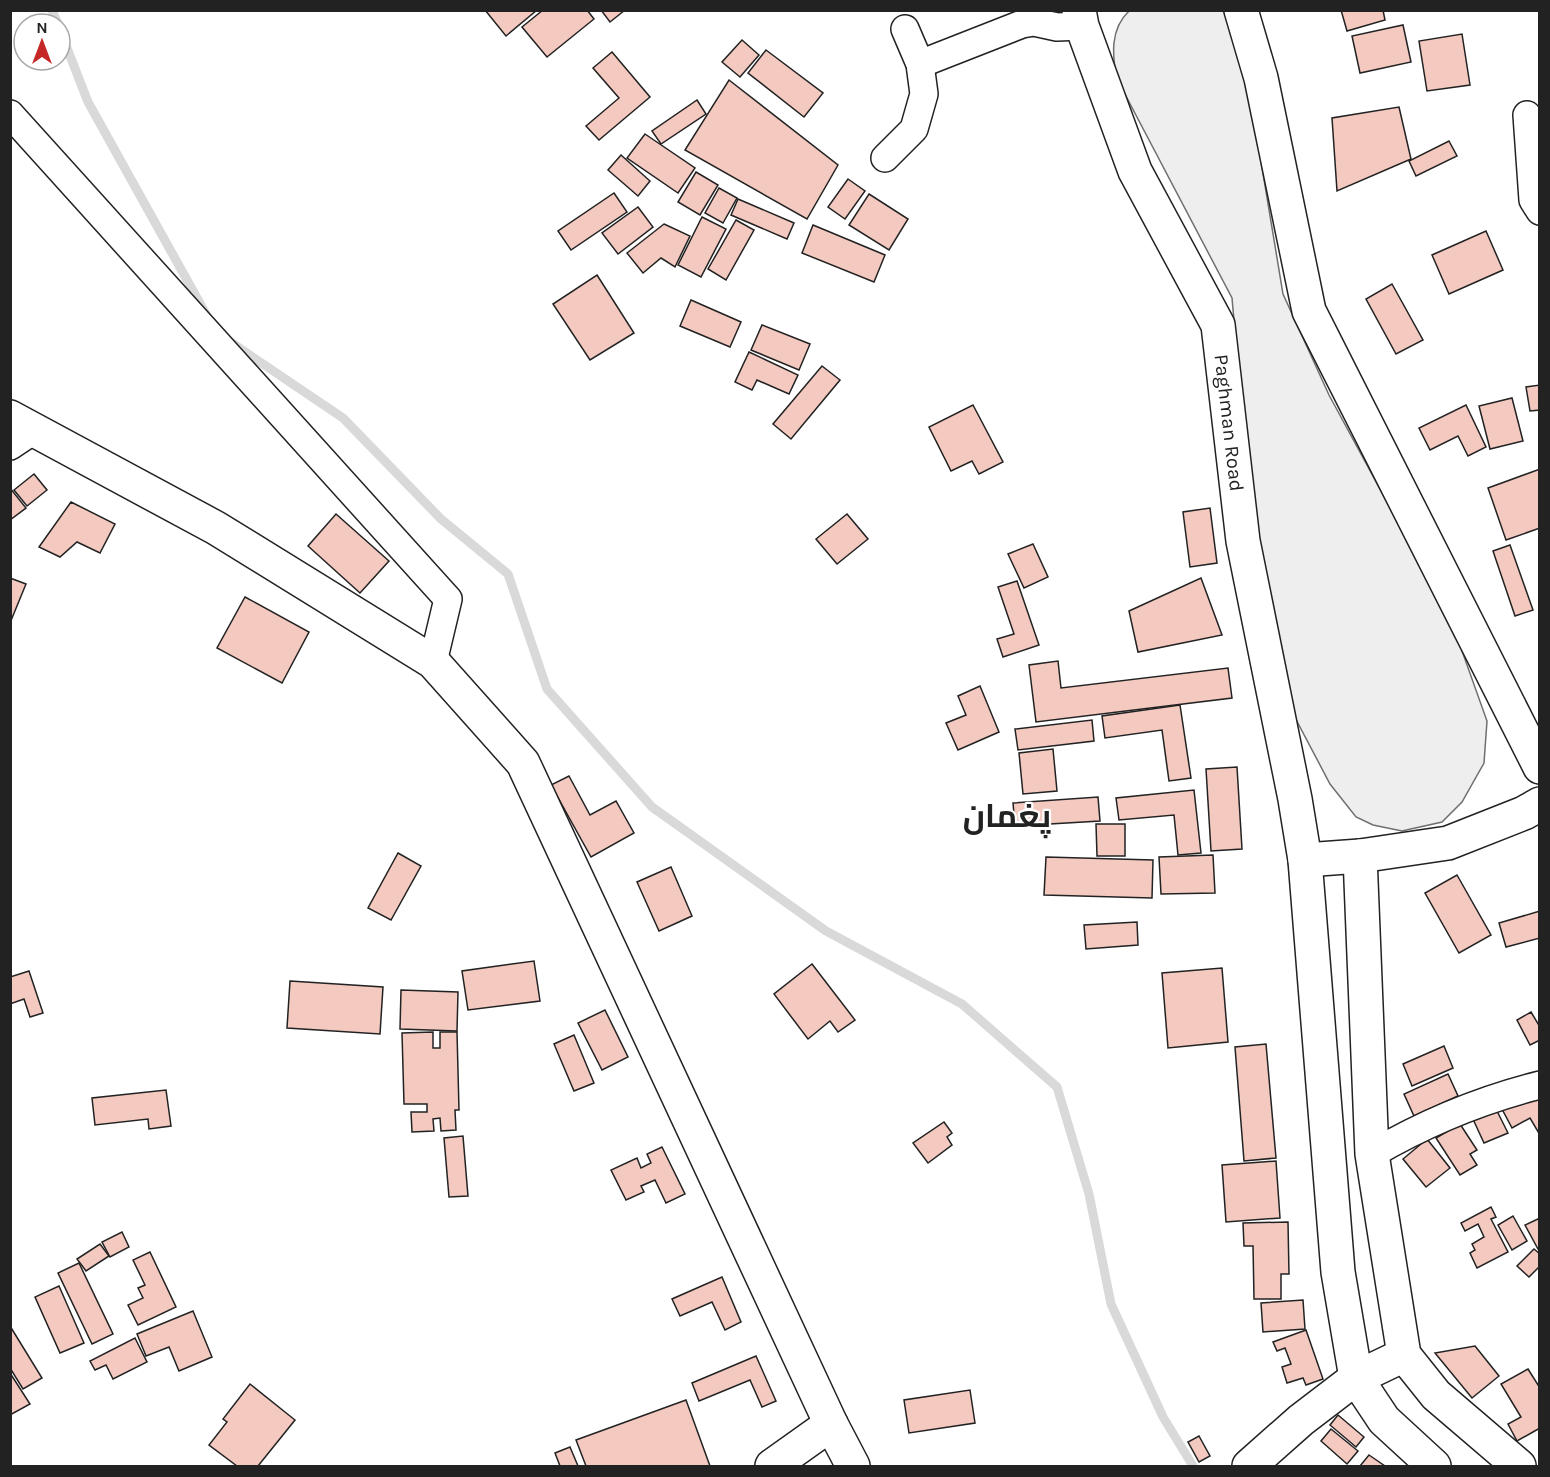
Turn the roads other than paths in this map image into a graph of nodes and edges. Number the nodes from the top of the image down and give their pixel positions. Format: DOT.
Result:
graph roads {
  1 [pos="1241,10"];
  2 [pos="1085,16"];
  3 [pos="905,29"];
  4 [pos="920,64"];
  5 [pos="10,114"];
  6 [pos="1527,115"];
  7 [pos="885,158"];
  8 [pos="1539,211"];
  9 [pos="18,431"];
  10 [pos="432,662"];
  11 [pos="1539,767"];
  12 [pos="1539,804"];
  13 [pos="1360,856"];
  14 [pos="1305,860"];
  15 [pos="1539,1085"];
  16 [pos="1372,1154"];
  17 [pos="1404,1354"];
  18 [pos="1356,1378"];
  19 [pos="831,1424"];
  20 [pos="771,1467"];
  21 [pos="853,1467"];
  22 [pos="1249,1467"];
  23 [pos="1434,1467"];
  24 [pos="1519,1467"];
  1 -- 11 [label="main road"];
  2 -- 4 [label="street"];
  2 -- 14 [label="main road, Paghman Road"];
  3 -- 4 [label="street"];
  4 -- 7 [label="street"];
  5 -- 10 [label="street"];
  6 -- 8 [label="street"];
  9 -- 10 [label="main road"];
  10 -- 19 [label="main road"];
  12 -- 13 [label="main road"];
  13 -- 14 [label="main road"];
  13 -- 16 [label="main road"];
  14 -- 18 [label="main road, Paghman Road"];
  15 -- 16 [label="street"];
  16 -- 17 [label="main road"];
  17 -- 18 [label="main road"];
  17 -- 24 [label="main road"];
  18 -- 22 [label="main road"];
  18 -- 23 [label="main road"];
  19 -- 20 [label="main road"];
  19 -- 21 [label="main road"];
}
